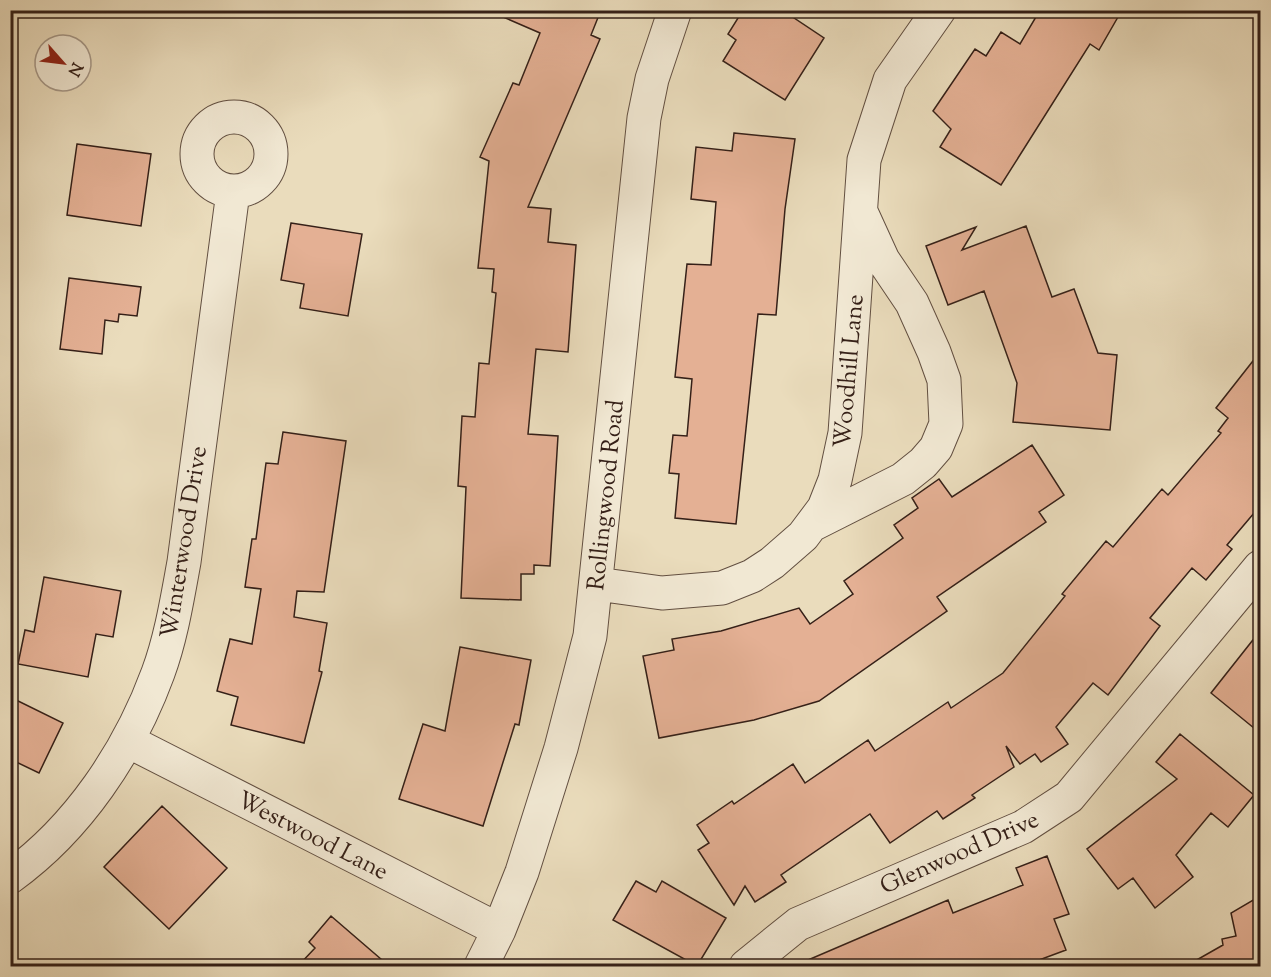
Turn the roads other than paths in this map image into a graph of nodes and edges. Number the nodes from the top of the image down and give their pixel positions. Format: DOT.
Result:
graph roads {
  1 [pos="675,10"];
  2 [pos="939,10"];
  3 [pos="232,192"];
  4 [pos="861,212"];
  5 [pos="812,525"];
  6 [pos="1260,567"];
  7 [pos="597,584"];
  8 [pos="128,741"];
  9 [pos="10,877"];
  10 [pos="499,930"];
  11 [pos="481,966"];
  12 [pos="746,966"];
  1 -- 7 [label="street, Rollingwood Road"];
  2 -- 4 [label="street, Woodhill Lane"];
  3 -- 8 [label="street, Winterwood Drive"];
  4 -- 5 [label="street, Woodhill Lane"];
  4 -- 5 [label="street, Woodhill Lane"];
  5 -- 7 [label="street, Woodhill Lane"];
  6 -- 12 [label="street, Glenwood Drive"];
  7 -- 10 [label="street, Rollingwood Road"];
  8 -- 9 [label="street, Winterwood Drive"];
  8 -- 10 [label="street, Westwood Lane"];
  10 -- 11 [label="street, Rollingwood Road"];
}
